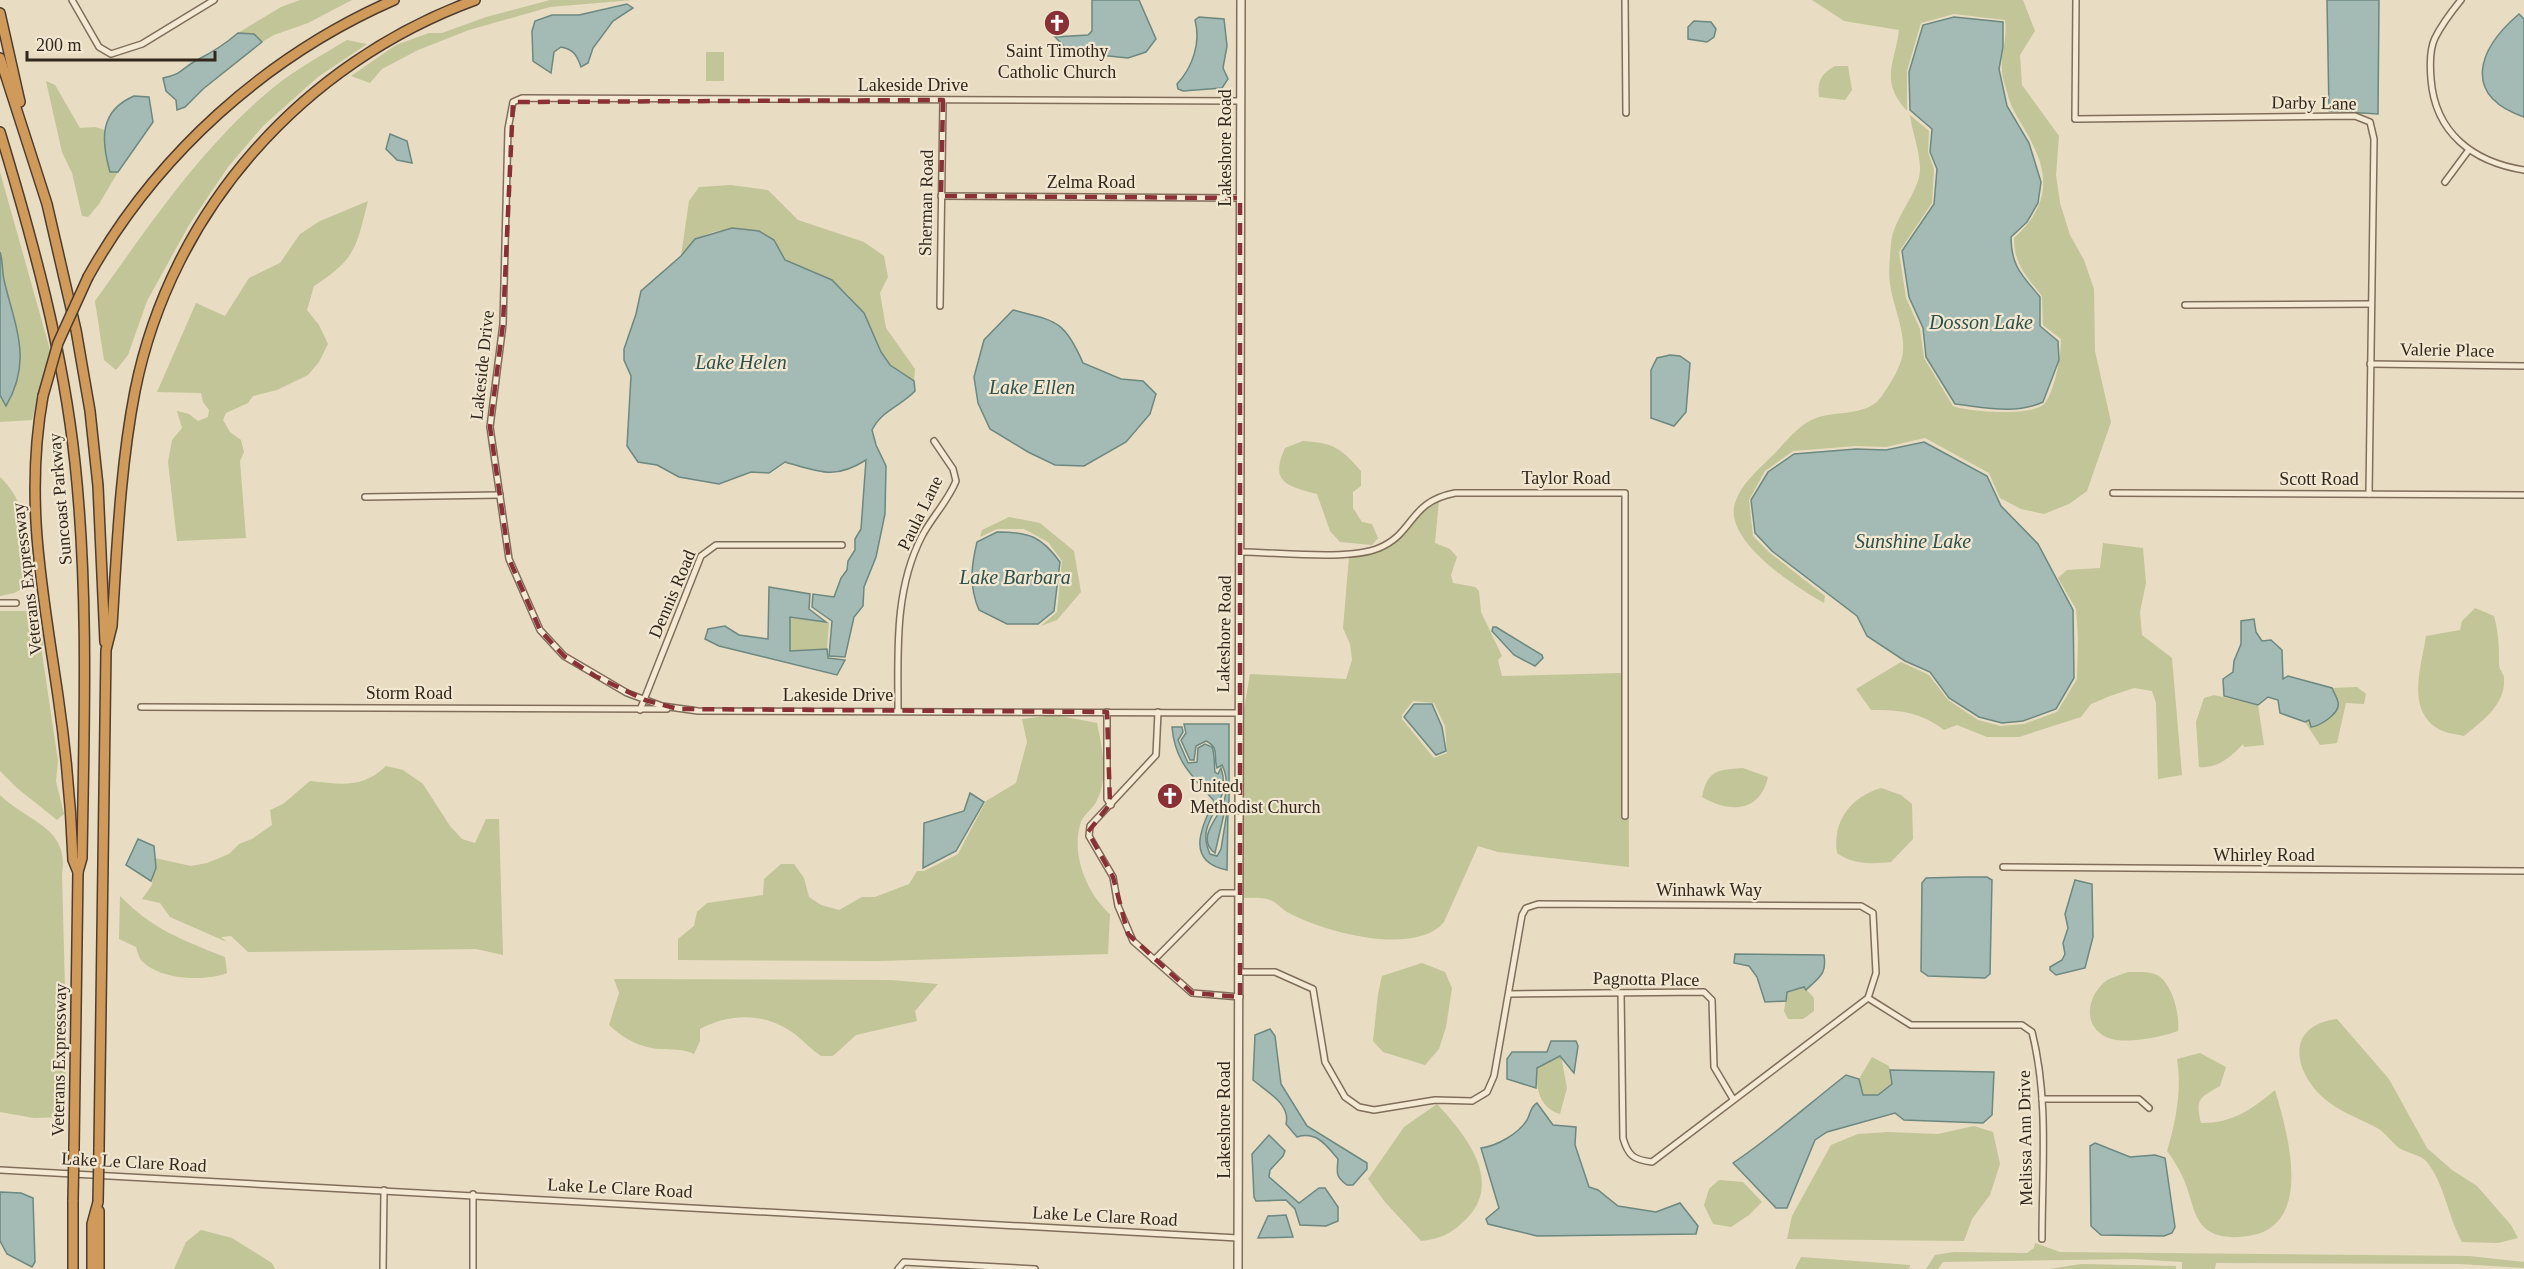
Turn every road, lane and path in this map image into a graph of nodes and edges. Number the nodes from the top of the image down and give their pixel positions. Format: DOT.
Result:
graph roads {
  1 [pos="72,0"];
  2 [pos="214,0"];
  3 [pos="394,0"];
  4 [pos="475,0"];
  5 [pos="1241,0"];
  6 [pos="1625,0"];
  7 [pos="2076,0"];
  8 [pos="2461,0"];
  9 [pos="0,13"];
  10 [pos="0,58"];
  11 [pos="943,100"];
  12 [pos="1240,101"];
  13 [pos="1626,113"];
  14 [pos="0,132"];
  15 [pos="0,142"];
  16 [pos="31,149"];
  17 [pos="2468,151"];
  18 [pos="2524,170"];
  19 [pos="12,171"];
  20 [pos="2445,182"];
  21 [pos="941,196"];
  22 [pos="1240,198"];
  23 [pos="2371,304"];
  24 [pos="2185,305"];
  25 [pos="940,306"];
  26 [pos="2370,364"];
  27 [pos="2524,366"];
  28 [pos="934,441"];
  29 [pos="2113,493"];
  30 [pos="2369,494"];
  31 [pos="500,495"];
  32 [pos="2524,495"];
  33 [pos="365,497"];
  34 [pos="842,545"];
  35 [pos="1240,552"];
  36 [pos="0,603"];
  37 [pos="16,603"];
  38 [pos="106,650"];
  39 [pos="645,700"];
  40 [pos="141,707"];
  41 [pos="678,709"];
  42 [pos="640,710"];
  43 [pos="898,710"];
  44 [pos="1107,712"];
  45 [pos="1158,712"];
  46 [pos="1238,712"];
  47 [pos="1111,805"];
  48 [pos="1625,816"];
  49 [pos="2003,867"];
  50 [pos="2524,871"];
  51 [pos="78,872"];
  52 [pos="1239,893"];
  53 [pos="1154,960"];
  54 [pos="1240,972"];
  55 [pos="1622,993"];
  56 [pos="1509,994"];
  57 [pos="1240,997"];
  58 [pos="1868,998"];
  59 [pos="1733,1099"];
  60 [pos="2043,1099"];
  61 [pos="2149,1108"];
  62 [pos="0,1170"];
  63 [pos="384,1190"];
  64 [pos="473,1194"];
  65 [pos="98,1202"];
  66 [pos="1238,1238"];
  67 [pos="2042,1239"];
  68 [pos="73,1269"];
  69 [pos="92,1269"];
  70 [pos="99,1269"];
  71 [pos="384,1269"];
  72 [pos="473,1269"];
  73 [pos="898,1269"];
  74 [pos="1035,1269"];
  75 [pos="1238,1269"];
  1 -- 2 [label="street"];
  3 -- 51 [label="highway, Veterans Expressway, bridge"];
  4 -- 38 [label="highway"];
  5 -- 12 [label="street, Lakeshore Road"];
  6 -- 13 [label="street"];
  7 -- 23 [label="street, Darby Lane"];
  8 -- 17 [label="street"];
  9 -- 16 [label="highway"];
  10 -- 16 [label="highway, Suncoast Parkway"];
  11 -- 12 [label="street, Lakeside Drive"];
  11 -- 21 [label="street, Sherman Road"];
  11 -- 31 [label="street, Lakeside Drive"];
  12 -- 22 [label="street, Lakeshore Road"];
  14 -- 19 [label="highway, Suncoast Parkway"];
  15 -- 19 [label="highway"];
  16 -- 38 [label="highway, Suncoast Parkway"];
  17 -- 18 [label="street"];
  17 -- 20 [label="street"];
  19 -- 51 [label="highway, Suncoast Parkway"];
  21 -- 22 [label="street, Zelma Road"];
  21 -- 25 [label="street, Sherman Road"];
  22 -- 35 [label="street, Lakeshore Road"];
  23 -- 24 [label="street"];
  23 -- 26 [label="street, Darby Lane"];
  26 -- 27 [label="street, Valerie Place"];
  26 -- 30 [label="street, Darby Lane"];
  28 -- 43 [label="street, Paula Lane"];
  29 -- 30 [label="street, Scott Road"];
  30 -- 32 [label="street, Scott Road"];
  31 -- 33 [label="street"];
  31 -- 39 [label="street, Lakeside Drive"];
  34 -- 39 [label="street, Dennis Road"];
  35 -- 46 [label="street, Lakeshore Road"];
  35 -- 48 [label="street, Taylor Road"];
  36 -- 37 [label="street"];
  38 -- 65 [label="highway, bridge"];
  39 -- 41 [label="street, Lakeside Drive"];
  39 -- 42 [label="street, Dennis Road"];
  40 -- 42 [label="street, Storm Road"];
  41 -- 42 [label="street, Storm Road"];
  41 -- 43 [label="street, Lakeside Drive"];
  43 -- 44 [label="street, Lakeside Drive"];
  44 -- 45 [label="street, Lakeside Drive"];
  44 -- 47 [label="street"];
  45 -- 46 [label="street, Lakeside Drive"];
  45 -- 47 [label="street"];
  46 -- 52 [label="street, Lakeshore Road"];
  47 -- 53 [label="street"];
  49 -- 50 [label="street, Whirley Road"];
  51 -- 68 [label="highway, Veterans Expressway, bridge"];
  52 -- 53 [label="street"];
  52 -- 54 [label="street, Lakeshore Road"];
  53 -- 57 [label="street"];
  54 -- 56 [label="street, Winhawk Way"];
  54 -- 57 [label="street, Lakeshore Road"];
  55 -- 56 [label="street, Pagnotta Place"];
  55 -- 59 [label="street, Pagnotta Place"];
  55 -- 59 [label="street"];
  56 -- 58 [label="street, Winhawk Way"];
  57 -- 66 [label="street, Lakeshore Road"];
  58 -- 59 [label="street"];
  58 -- 60 [label="street, Melissa Ann Drive"];
  60 -- 61 [label="street"];
  60 -- 67 [label="street, Melissa Ann Drive"];
  62 -- 63 [label="street, Lake Le Clare Road"];
  63 -- 64 [label="street, Lake Le Clare Road"];
  63 -- 71 [label="street"];
  64 -- 66 [label="street, Lake Le Clare Road"];
  64 -- 72 [label="street"];
  65 -- 69 [label="highway"];
  65 -- 70 [label="highway"];
  66 -- 75 [label="street, Lakeshore Road"];
  73 -- 74 [label="street"];
}
